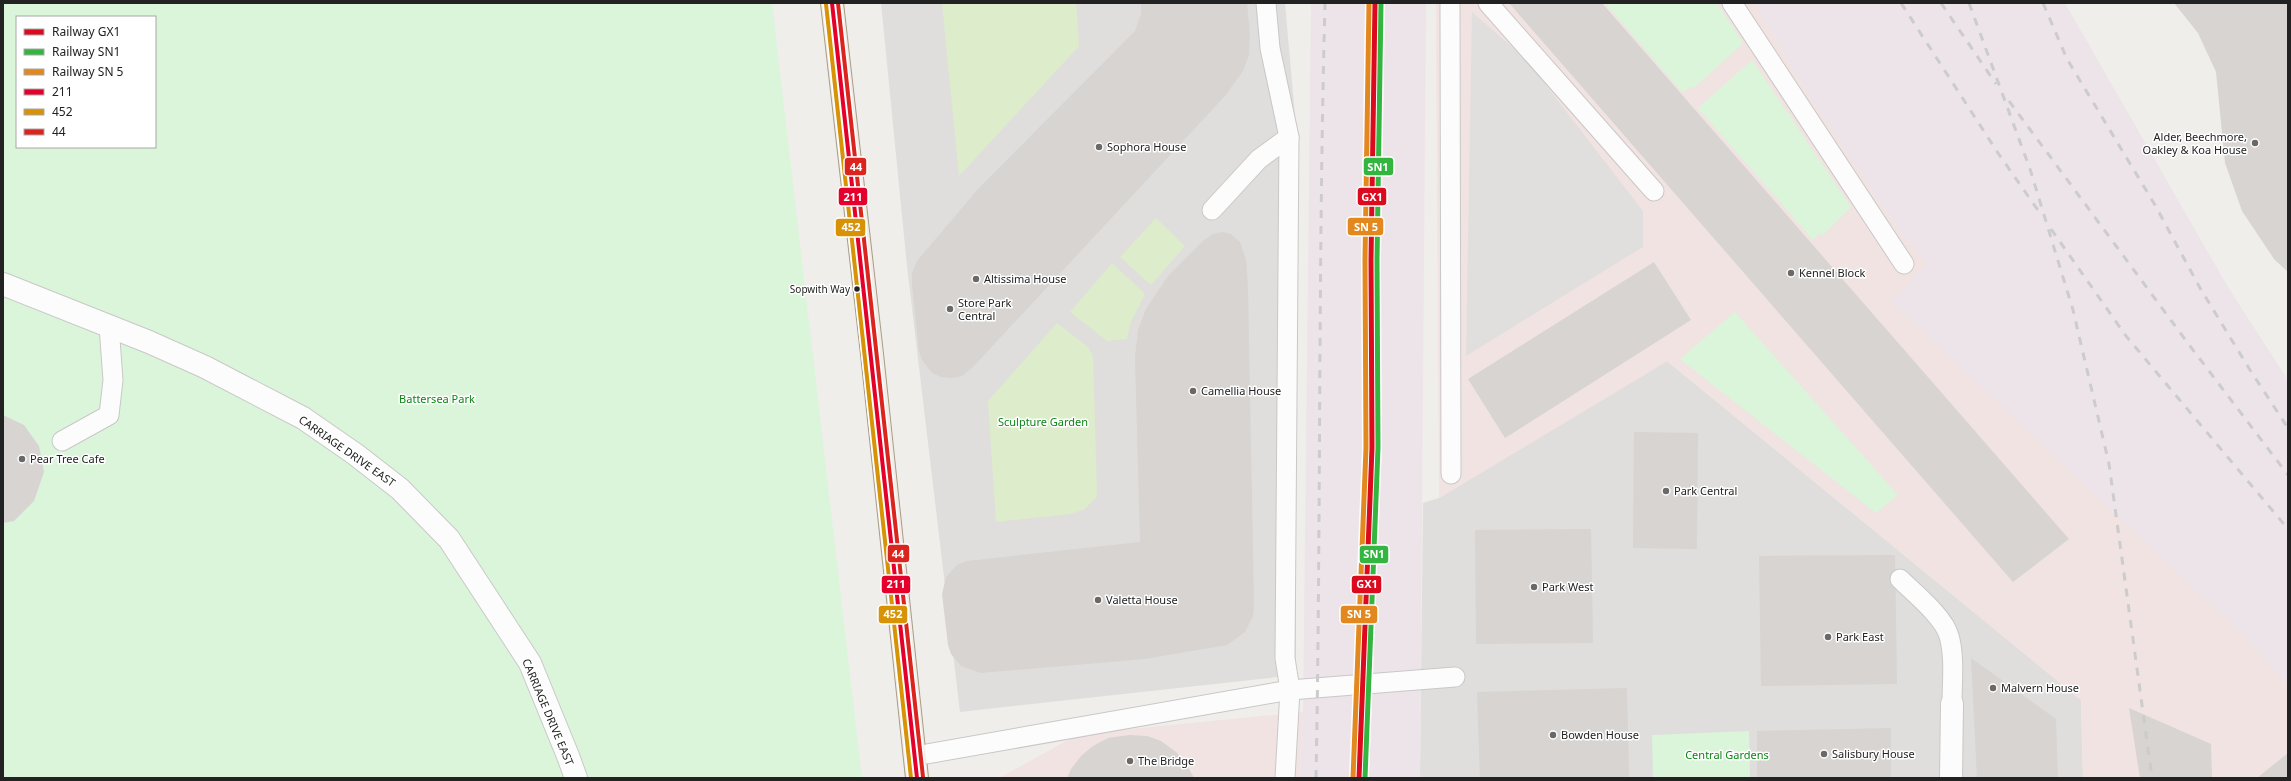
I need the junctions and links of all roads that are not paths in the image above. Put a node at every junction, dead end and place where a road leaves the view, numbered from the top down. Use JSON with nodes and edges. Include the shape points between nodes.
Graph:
{"nodes":[{"id":1,"x":832,"y":3,"type":"edge"},
{"id":2,"x":1266,"y":3,"type":"edge"},
{"id":3,"x":1450,"y":3,"type":"edge"},
{"id":4,"x":1488,"y":3,"type":"edge"},
{"id":5,"x":1732,"y":3,"type":"edge"},
{"id":6,"x":1290,"y":137,"type":"junction"},
{"id":7,"x":1654,"y":191,"type":"dead end"},
{"id":8,"x":1212,"y":210,"type":"dead end"},
{"id":9,"x":1904,"y":264,"type":"dead end"},
{"id":10,"x":3,"y":284,"type":"edge"},
{"id":11,"x":109,"y":326,"type":"junction"},
{"id":12,"x":62,"y":442,"type":"dead end"},
{"id":13,"x":1451,"y":474,"type":"dead end"},
{"id":14,"x":1900,"y":579,"type":"dead end"},
{"id":15,"x":1455,"y":677,"type":"dead end"},
{"id":16,"x":1290,"y":690,"type":"junction"},
{"id":17,"x":1952,"y":704,"type":"joint"},
{"id":18,"x":915,"y":756,"type":"junction"},
{"id":19,"x":576,"y":778,"type":"edge"},
{"id":20,"x":917,"y":778,"type":"edge"},
{"id":21,"x":1285,"y":778,"type":"edge"},
{"id":22,"x":1951,"y":778,"type":"edge"}],
"edges":[{"from":1,"to":18,"type":"main road"},
{"from":2,"to":6,"type":"lane","via":[[1270,48]]},
{"from":3,"to":13,"type":"lane"},
{"from":4,"to":7,"type":"lane"},
{"from":5,"to":9,"type":"lane"},
{"from":6,"to":8,"type":"lane","via":[[1259,159]]},
{"from":6,"to":16,"type":"lane","via":[[1285,658]]},
{"from":10,"to":11,"type":"street","name":"CARRIAGE DRIVE EAST"},
{"from":11,"to":12,"type":"lane","via":[[113,380],[108,416]]},
{"from":11,"to":19,"type":"street","name":"CARRIAGE DRIVE EAST","via":[[205,367],[303,418],[400,489],[449,539],[530,663]]},
{"from":14,"to":17,"type":"lane","via":[[1936,615],[1949,634]]},
{"from":15,"to":16,"type":"lane"},
{"from":16,"to":18,"type":"lane"},
{"from":16,"to":21,"type":"lane"},
{"from":17,"to":22,"type":"street"},
{"from":18,"to":20,"type":"main road"}]}
